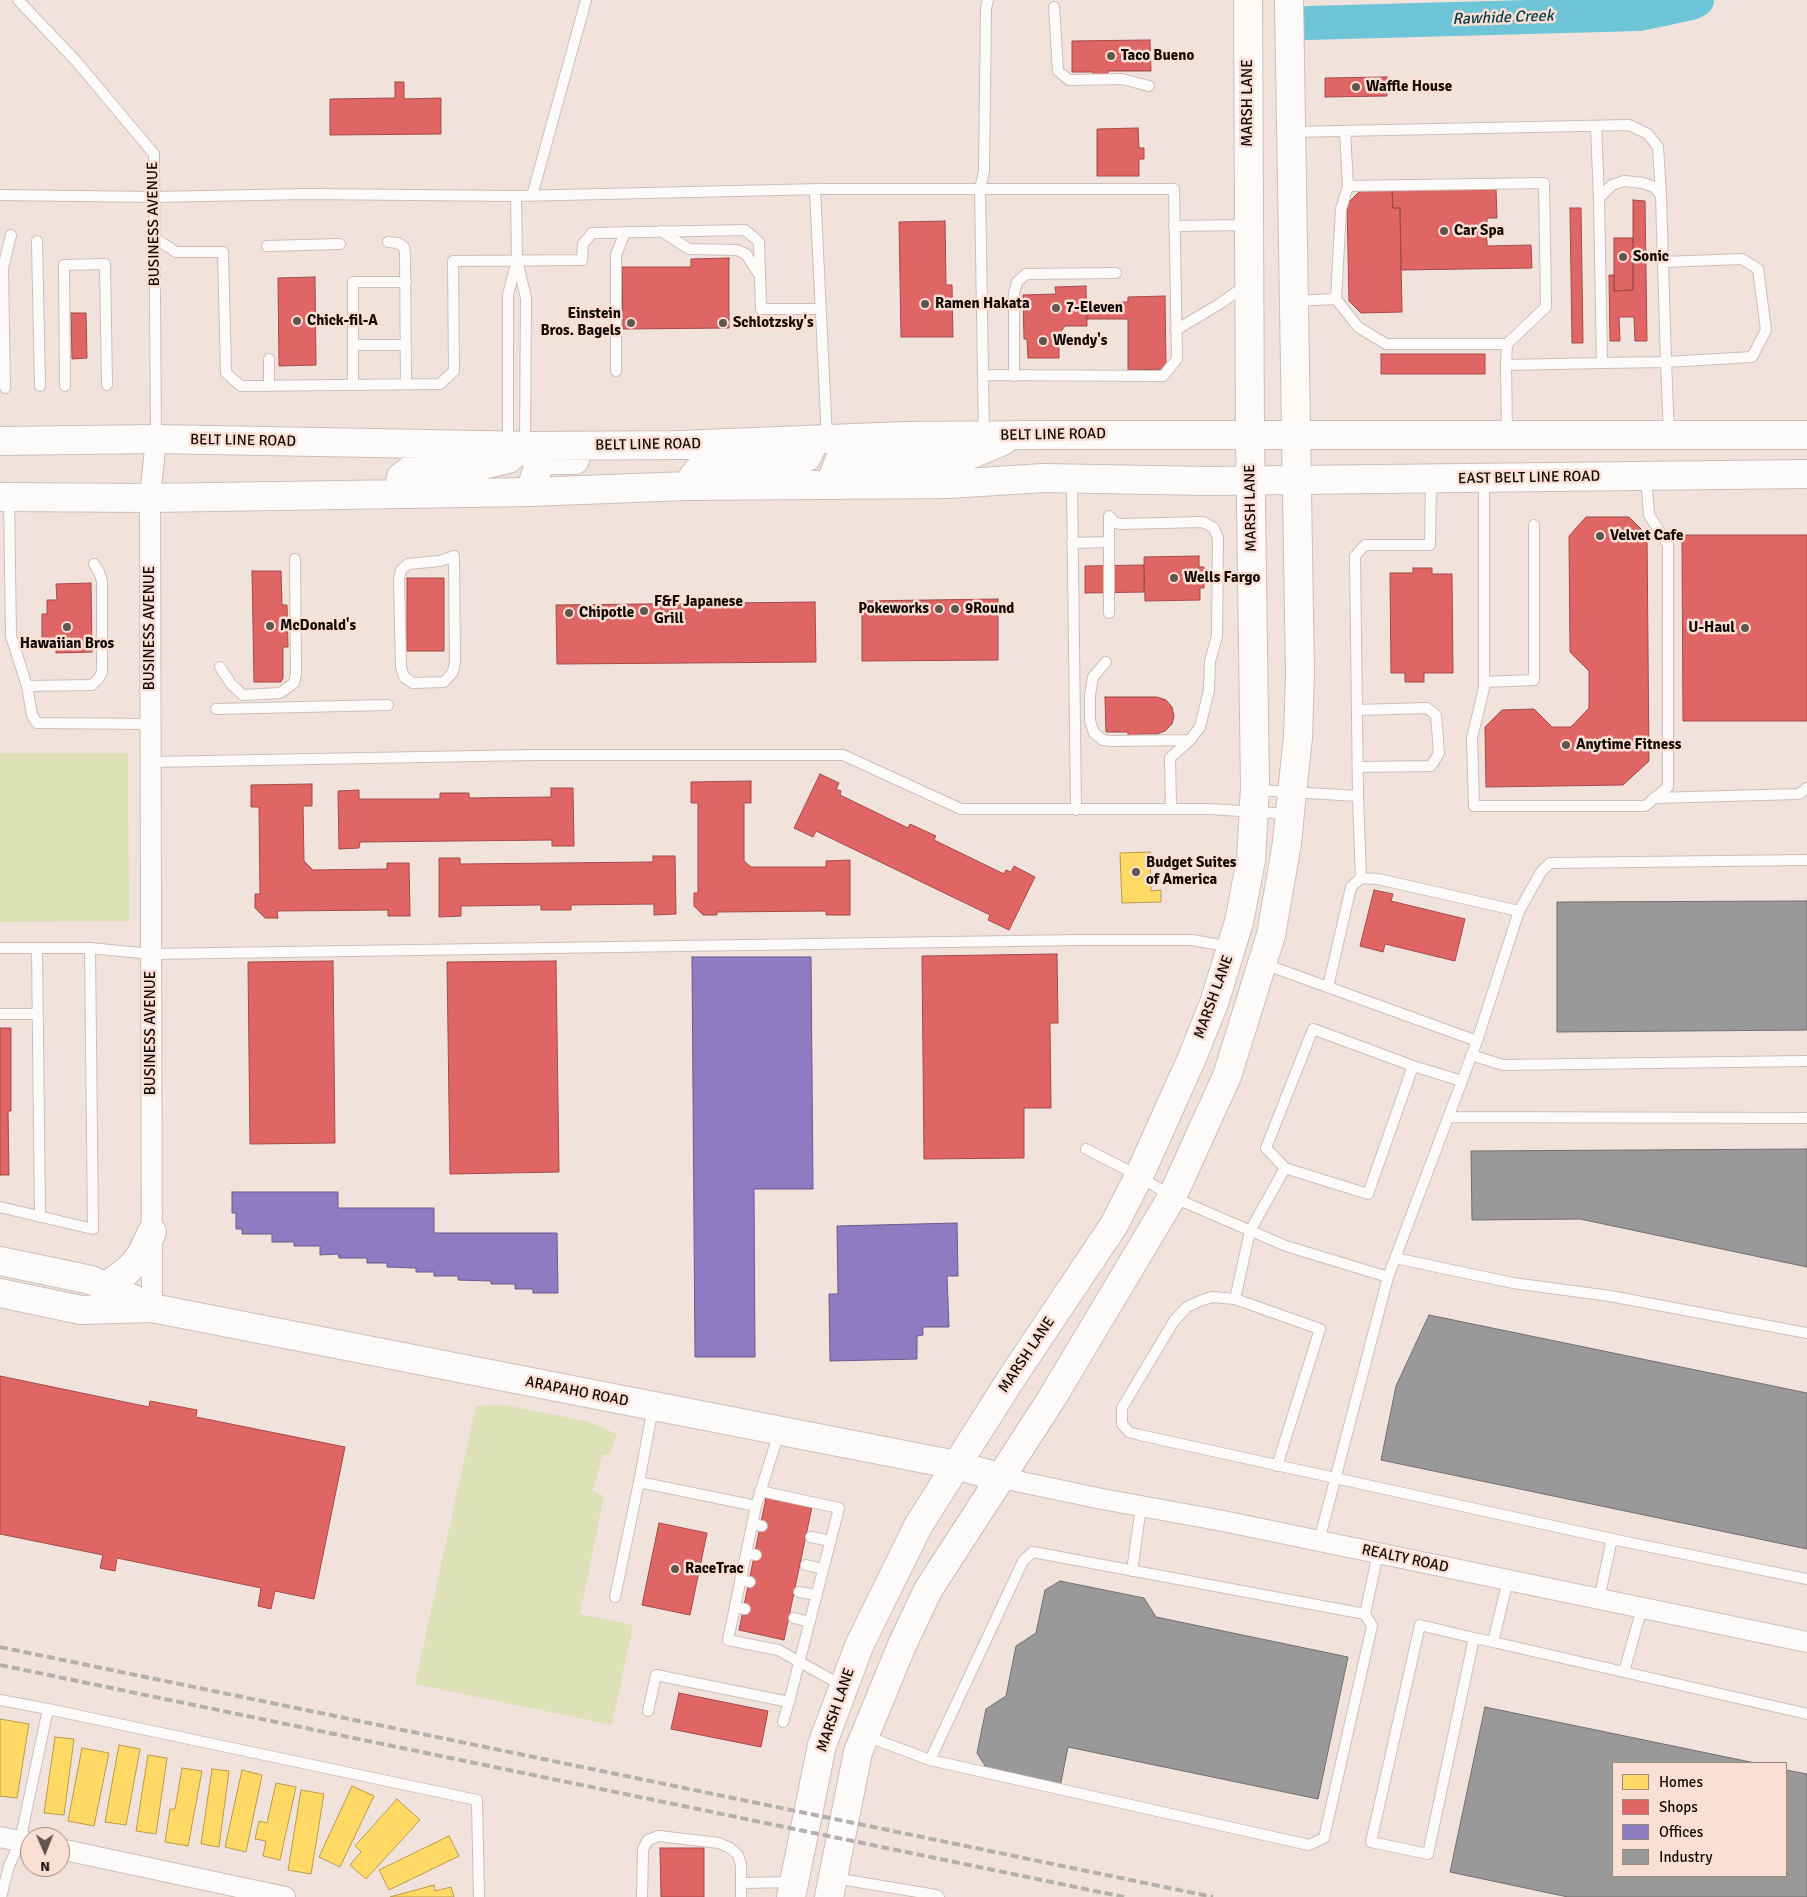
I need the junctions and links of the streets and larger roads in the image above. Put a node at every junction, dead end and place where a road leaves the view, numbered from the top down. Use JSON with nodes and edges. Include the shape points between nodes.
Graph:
{"nodes":[{"id":1,"x":1248,"y":0,"type":"edge"},
{"id":2,"x":1289,"y":0,"type":"edge"},
{"id":3,"x":1250,"y":434,"type":"junction"},
{"id":4,"x":1018,"y":435,"type":"junction"},
{"id":5,"x":1296,"y":435,"type":"junction"},
{"id":6,"x":1807,"y":435,"type":"edge"},
{"id":7,"x":156,"y":439,"type":"junction"},
{"id":8,"x":821,"y":439,"type":"junction"},
{"id":9,"x":0,"y":440,"type":"edge"},
{"id":10,"x":664,"y":445,"type":"junction"},
{"id":11,"x":517,"y":446,"type":"junction"},
{"id":12,"x":1807,"y":474,"type":"edge"},
{"id":13,"x":1295,"y":479,"type":"junction"},
{"id":14,"x":1252,"y":480,"type":"junction"},
{"id":15,"x":830,"y":484,"type":"junction"},
{"id":16,"x":687,"y":486,"type":"junction"},
{"id":17,"x":530,"y":492,"type":"junction"},
{"id":18,"x":398,"y":494,"type":"junction"},
{"id":19,"x":5,"y":497,"type":"edge"},
{"id":20,"x":150,"y":498,"type":"junction"},
{"id":21,"x":152,"y":1232,"type":"junction"},
{"id":22,"x":0,"y":1261,"type":"edge"},
{"id":23,"x":105,"y":1287,"type":"junction"},
{"id":24,"x":0,"y":1293,"type":"edge"},
{"id":25,"x":152,"y":1308,"type":"junction"},
{"id":26,"x":956,"y":1465,"type":"junction"},
{"id":27,"x":1002,"y":1478,"type":"junction"},
{"id":28,"x":1807,"y":1642,"type":"edge"},
{"id":29,"x":0,"y":1837,"type":"edge"},
{"id":30,"x":20,"y":1841,"type":"edge"},
{"id":31,"x":70,"y":1852,"type":"edge"},
{"id":32,"x":831,"y":1887,"type":"edge"},
{"id":33,"x":793,"y":1890,"type":"edge"},
{"id":34,"x":285,"y":1897,"type":"edge"}],
"edges":[{"from":1,"to":3,"type":"main road","name":"MARSH LANE"},
{"from":2,"to":5,"type":"main road"},
{"from":3,"to":4,"type":"main road","name":"BELT LINE ROAD"},
{"from":3,"to":5,"type":"main road","name":"BELT LINE ROAD"},
{"from":3,"to":14,"type":"main road","name":"MARSH LANE"},
{"from":4,"to":8,"type":"main road","name":"BELT LINE ROAD"},
{"from":4,"to":15,"type":"main road","via":[[962,458],[867,457],[839,461]]},
{"from":5,"to":6,"type":"main road"},
{"from":5,"to":13,"type":"main road"},
{"from":7,"to":9,"type":"main road","name":"BELT LINE ROAD"},
{"from":7,"to":11,"type":"main road","name":"BELT LINE ROAD"},
{"from":7,"to":20,"type":"street","name":"BUSINESS AVENUE"},
{"from":8,"to":10,"type":"main road","name":"BELT LINE ROAD"},
{"from":8,"to":16,"type":"main road","via":[[807,458],[799,462],[712,465],[697,470]]},
{"from":10,"to":11,"type":"main road","name":"BELT LINE ROAD"},
{"from":10,"to":17,"type":"main road","via":[[639,455],[545,460],[538,467]]},
{"from":11,"to":18,"type":"main road","via":[[508,459],[493,463],[410,470],[401,477]]},
{"from":12,"to":13,"type":"main road","name":"EAST BELT LINE ROAD"},
{"from":13,"to":14,"type":"main road","name":"EAST BELT LINE ROAD"},
{"from":13,"to":27,"type":"main road","via":[[1300,674],[1298,737],[1272,934],[1227,1076],[1172,1198]]},
{"from":14,"to":15,"type":"main road","via":[[1043,478],[950,484]]},
{"from":14,"to":26,"type":"main road","name":"MARSH LANE","via":[[1254,801],[1251,860],[1232,947],[1192,1058],[1140,1176],[1114,1225]]},
{"from":15,"to":16,"type":"main road"},
{"from":16,"to":17,"type":"main road"},
{"from":17,"to":18,"type":"main road"},
{"from":18,"to":20,"type":"main road"},
{"from":19,"to":20,"type":"main road"},
{"from":20,"to":21,"type":"street","name":"BUSINESS AVENUE"},
{"from":21,"to":23,"type":"main road","via":[[135,1263]]},
{"from":21,"to":25,"type":"street","name":"BUSINESS AVENUE"},
{"from":22,"to":23,"type":"main road","name":"ARAPAHO ROAD","via":[[91,1280]]},
{"from":23,"to":25,"type":"main road","name":"ARAPAHO ROAD"},
{"from":24,"to":25,"type":"main road","name":"ARAPAHO ROAD","via":[[82,1310]]},
{"from":25,"to":26,"type":"main road","name":"ARAPAHO ROAD"},
{"from":26,"to":27,"type":"main road","name":"ARAPAHO ROAD"},
{"from":26,"to":33,"type":"main road","name":"MARSH LANE","via":[[918,1526],[859,1646],[822,1745]]},
{"from":27,"to":28,"type":"street","name":"REALTY ROAD"},
{"from":27,"to":32,"type":"main road","via":[[928,1590],[902,1644],[858,1752]]},
{"from":29,"to":30,"type":"street"},
{"from":31,"to":34,"type":"street"}]}
